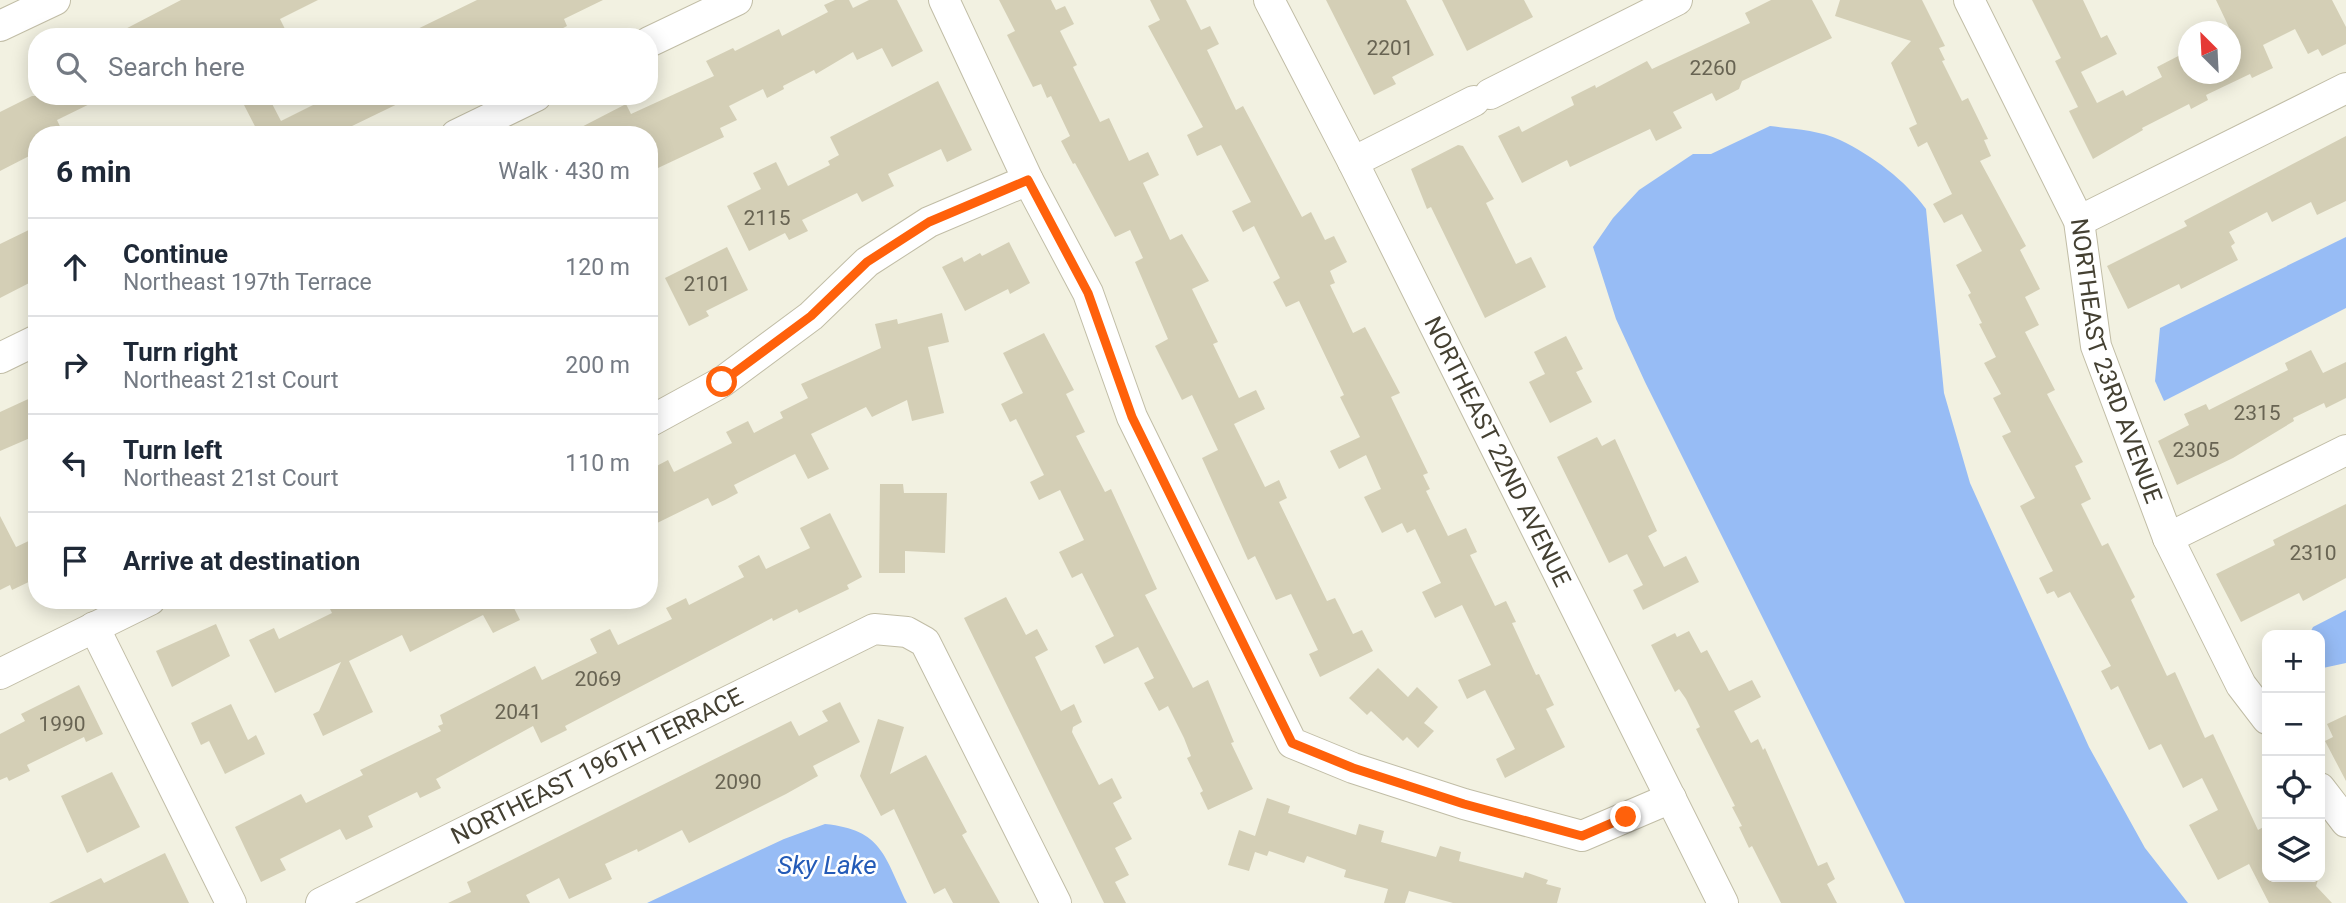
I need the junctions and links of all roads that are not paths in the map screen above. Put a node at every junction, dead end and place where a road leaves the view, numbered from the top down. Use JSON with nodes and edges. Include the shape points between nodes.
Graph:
{"nodes":[{"id":1,"x":55,"y":0,"type":"edge"},
{"id":2,"x":737,"y":0,"type":"edge"},
{"id":3,"x":944,"y":0,"type":"edge"},
{"id":4,"x":1269,"y":0,"type":"edge"},
{"id":5,"x":1677,"y":0,"type":"edge"},
{"id":6,"x":1969,"y":0,"type":"edge"},
{"id":7,"x":0,"y":26,"type":"edge"},
{"id":8,"x":658,"y":38,"type":"edge"},
{"id":9,"x":2346,"y":88,"type":"edge"},
{"id":10,"x":518,"y":105,"type":"edge"},
{"id":11,"x":475,"y":126,"type":"edge"},
{"id":12,"x":1353,"y":162,"type":"junction"},
{"id":13,"x":1028,"y":180,"type":"junction"},
{"id":14,"x":2079,"y":221,"type":"junction"},
{"id":15,"x":28,"y":344,"type":"edge"},
{"id":16,"x":0,"y":358,"type":"edge"},
{"id":17,"x":658,"y":417,"type":"edge"},
{"id":18,"x":2346,"y":450,"type":"edge"},
{"id":19,"x":2168,"y":538,"type":"junction"},
{"id":20,"x":131,"y":609,"type":"edge"},
{"id":21,"x":94,"y":627,"type":"junction"},
{"id":22,"x":0,"y":674,"type":"edge"},
{"id":23,"x":2262,"y":712,"type":"edge"},
{"id":24,"x":2325,"y":795,"type":"edge"},
{"id":25,"x":1671,"y":798,"type":"junction"},
{"id":26,"x":2346,"y":822,"type":"edge"},
{"id":27,"x":231,"y":903,"type":"edge"},
{"id":28,"x":321,"y":903,"type":"edge"},
{"id":29,"x":1056,"y":903,"type":"edge"},
{"id":30,"x":1723,"y":903,"type":"edge"}],
"edges":[{"from":1,"to":7,"type":"street"},
{"from":2,"to":8,"type":"street"},
{"from":3,"to":13,"type":"street"},
{"from":4,"to":12,"type":"street","name":"NORTHEAST 22ND AVENUE"},
{"from":5,"to":12,"type":"street"},
{"from":6,"to":14,"type":"street","name":"NORTHEAST 23RD AVENUE"},
{"from":9,"to":14,"type":"street"},
{"from":10,"to":11,"type":"street"},
{"from":12,"to":25,"type":"street","name":"NORTHEAST 22ND AVENUE"},
{"from":13,"to":17,"type":"street","via":[[929,222],[867,262],[811,316],[722,382]]},
{"from":13,"to":25,"type":"street","via":[[1088,293],[1132,417],[1292,743],[1440,796],[1582,836]]},
{"from":14,"to":19,"type":"street","name":"NORTHEAST 23RD AVENUE","via":[[2096,346]]},
{"from":15,"to":16,"type":"street"},
{"from":18,"to":19,"type":"street"},
{"from":19,"to":23,"type":"street","name":"NORTHEAST 23RD AVENUE","via":[[2241,685]]},
{"from":20,"to":21,"type":"street"},
{"from":21,"to":22,"type":"street"},
{"from":21,"to":27,"type":"street"},
{"from":24,"to":26,"type":"street"},
{"from":25,"to":30,"type":"street","name":"NORTHEAST 22ND AVENUE"},
{"from":28,"to":29,"type":"street","name":"NORTHEAST 196TH TERRACE","via":[[874,629],[908,632],[925,642]]}]}
